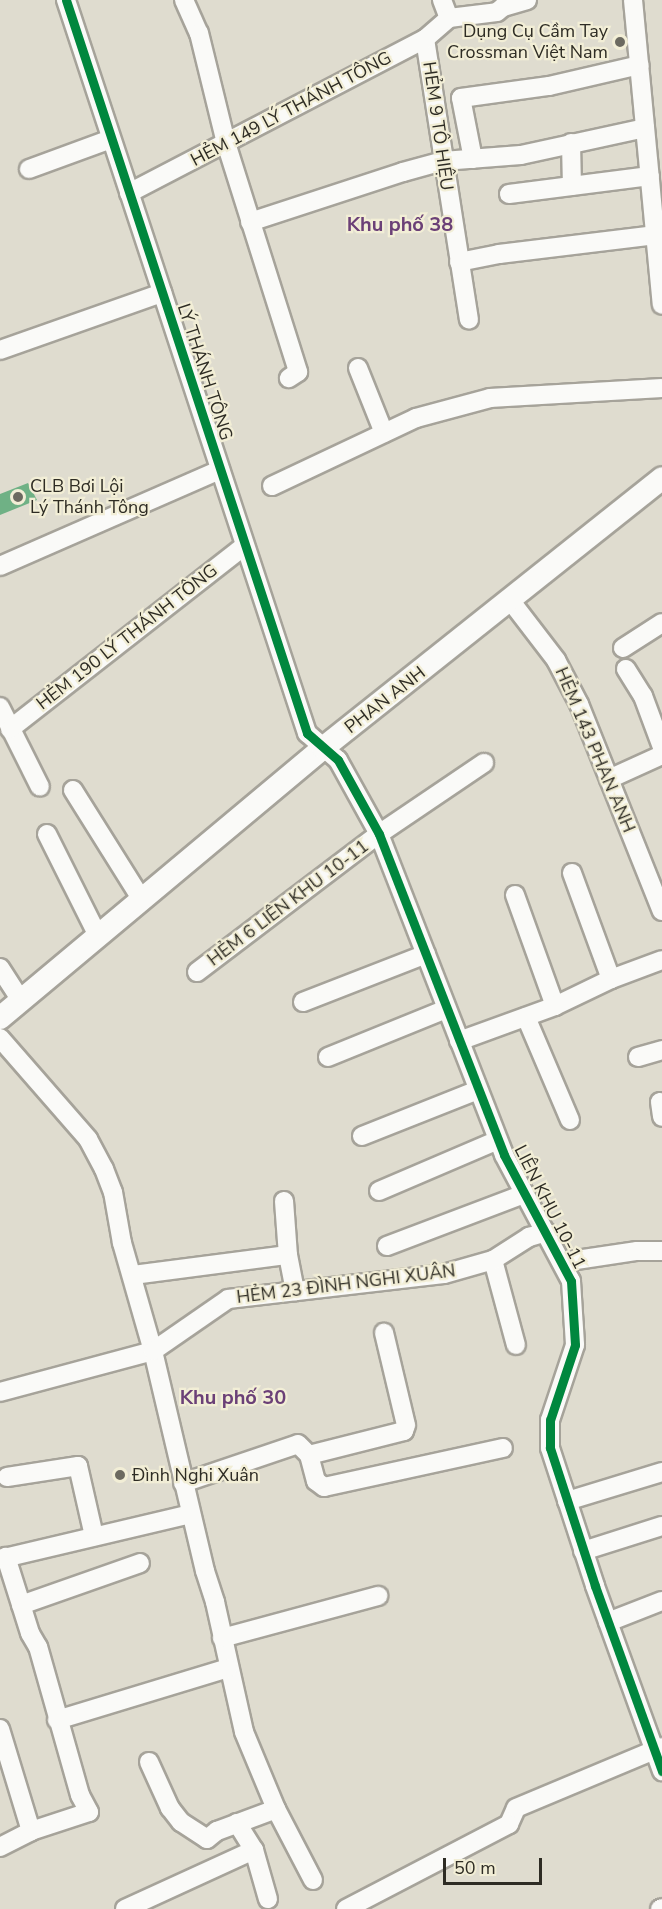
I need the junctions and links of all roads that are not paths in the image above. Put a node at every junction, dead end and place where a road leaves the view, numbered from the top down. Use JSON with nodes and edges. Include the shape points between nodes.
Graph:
{"nodes":[{"id":1,"x":66,"y":0,"type":"edge"},
{"id":2,"x":184,"y":0,"type":"edge"},
{"id":3,"x":442,"y":0,"type":"edge"},
{"id":4,"x":527,"y":0,"type":"edge"},
{"id":5,"x":633,"y":0,"type":"edge"},
{"id":6,"x":497,"y":6,"type":"edge"},
{"id":7,"x":449,"y":18,"type":"junction"},
{"id":8,"x":425,"y":39,"type":"junction"},
{"id":9,"x":640,"y":65,"type":"junction"},
{"id":10,"x":645,"y":128,"type":"junction"},
{"id":11,"x":111,"y":138,"type":"junction"},
{"id":12,"x":226,"y":143,"type":"junction"},
{"id":13,"x":571,"y":143,"type":"junction"},
{"id":14,"x":655,"y":156,"type":"edge"},
{"id":15,"x":473,"y":159,"type":"junction"},
{"id":16,"x":443,"y":161,"type":"junction"},
{"id":17,"x":29,"y":169,"type":"dead end"},
{"id":18,"x":650,"y":176,"type":"junction"},
{"id":19,"x":572,"y":186,"type":"junction"},
{"id":20,"x":129,"y":193,"type":"junction"},
{"id":21,"x":509,"y":194,"type":"dead end"},
{"id":22,"x":250,"y":222,"type":"junction"},
{"id":23,"x":656,"y":235,"type":"junction"},
{"id":24,"x":459,"y":262,"type":"junction"},
{"id":25,"x":162,"y":293,"type":"junction"},
{"id":26,"x":662,"y":305,"type":"edge"},
{"id":27,"x":469,"y":320,"type":"dead end"},
{"id":28,"x":0,"y":350,"type":"edge"},
{"id":29,"x":358,"y":368,"type":"dead end"},
{"id":30,"x":288,"y":378,"type":"dead end"},
{"id":31,"x":662,"y":388,"type":"edge"},
{"id":32,"x":384,"y":433,"type":"junction"},
{"id":33,"x":220,"y":470,"type":"junction"},
{"id":34,"x":662,"y":478,"type":"edge"},
{"id":35,"x":272,"y":486,"type":"dead end"},
{"id":36,"x":244,"y":546,"type":"junction"},
{"id":37,"x":0,"y":566,"type":"edge"},
{"id":38,"x":510,"y":600,"type":"junction"},
{"id":39,"x":662,"y":623,"type":"edge"},
{"id":40,"x":623,"y":648,"type":"dead end"},
{"id":41,"x":626,"y":669,"type":"dead end"},
{"id":42,"x":0,"y":707,"type":"edge"},
{"id":43,"x":10,"y":729,"type":"junction"},
{"id":44,"x":662,"y":747,"type":"edge"},
{"id":45,"x":323,"y":748,"type":"junction"},
{"id":46,"x":662,"y":755,"type":"edge"},
{"id":47,"x":484,"y":764,"type":"dead end"},
{"id":48,"x":609,"y":778,"type":"junction"},
{"id":49,"x":40,"y":787,"type":"dead end"},
{"id":50,"x":73,"y":790,"type":"dead end"},
{"id":51,"x":47,"y":834,"type":"dead end"},
{"id":52,"x":379,"y":834,"type":"junction"},
{"id":53,"x":572,"y":873,"type":"dead end"},
{"id":54,"x":655,"y":874,"type":"edge"},
{"id":55,"x":514,"y":895,"type":"dead end"},
{"id":56,"x":142,"y":900,"type":"junction"},
{"id":57,"x":662,"y":911,"type":"edge"},
{"id":58,"x":98,"y":936,"type":"junction"},
{"id":59,"x":426,"y":954,"type":"junction"},
{"id":60,"x":662,"y":960,"type":"edge"},
{"id":61,"x":0,"y":968,"type":"edge"},
{"id":62,"x":197,"y":972,"type":"dead end"},
{"id":63,"x":611,"y":979,"type":"junction"},
{"id":64,"x":22,"y":1002,"type":"junction"},
{"id":65,"x":303,"y":1002,"type":"dead end"},
{"id":66,"x":555,"y":1006,"type":"junction"},
{"id":67,"x":446,"y":1009,"type":"junction"},
{"id":68,"x":526,"y":1017,"type":"junction"},
{"id":69,"x":0,"y":1018,"type":"edge"},
{"id":70,"x":0,"y":1038,"type":"edge"},
{"id":71,"x":459,"y":1041,"type":"junction"},
{"id":72,"x":662,"y":1050,"type":"edge"},
{"id":73,"x":328,"y":1057,"type":"dead end"},
{"id":74,"x":638,"y":1057,"type":"dead end"},
{"id":75,"x":478,"y":1090,"type":"junction"},
{"id":76,"x":570,"y":1120,"type":"dead end"},
{"id":77,"x":362,"y":1136,"type":"dead end"},
{"id":78,"x":498,"y":1140,"type":"junction"},
{"id":79,"x":379,"y":1191,"type":"dead end"},
{"id":80,"x":525,"y":1194,"type":"junction"},
{"id":81,"x":284,"y":1201,"type":"dead end"},
{"id":82,"x":546,"y":1232,"type":"junction"},
{"id":83,"x":387,"y":1246,"type":"dead end"},
{"id":84,"x":662,"y":1251,"type":"edge"},
{"id":85,"x":288,"y":1255,"type":"junction"},
{"id":86,"x":492,"y":1260,"type":"junction"},
{"id":87,"x":563,"y":1262,"type":"junction"},
{"id":88,"x":133,"y":1275,"type":"junction"},
{"id":89,"x":295,"y":1291,"type":"junction"},
{"id":90,"x":384,"y":1333,"type":"dead end"},
{"id":91,"x":516,"y":1345,"type":"dead end"},
{"id":92,"x":153,"y":1351,"type":"junction"},
{"id":93,"x":0,"y":1392,"type":"edge"},
{"id":94,"x":503,"y":1448,"type":"dead end"},
{"id":95,"x":309,"y":1455,"type":"junction"},
{"id":96,"x":662,"y":1472,"type":"edge"},
{"id":97,"x":7,"y":1477,"type":"dead end"},
{"id":98,"x":183,"y":1483,"type":"junction"},
{"id":99,"x":567,"y":1501,"type":"junction"},
{"id":100,"x":190,"y":1514,"type":"junction"},
{"id":101,"x":662,"y":1526,"type":"edge"},
{"id":102,"x":94,"y":1536,"type":"junction"},
{"id":103,"x":583,"y":1551,"type":"junction"},
{"id":104,"x":3,"y":1558,"type":"edge"},
{"id":105,"x":140,"y":1563,"type":"dead end"},
{"id":106,"x":378,"y":1596,"type":"dead end"},
{"id":107,"x":662,"y":1601,"type":"edge"},
{"id":108,"x":21,"y":1605,"type":"junction"},
{"id":109,"x":608,"y":1622,"type":"junction"},
{"id":110,"x":222,"y":1638,"type":"junction"},
{"id":111,"x":228,"y":1668,"type":"junction"},
{"id":112,"x":57,"y":1720,"type":"junction"},
{"id":113,"x":0,"y":1729,"type":"edge"},
{"id":114,"x":658,"y":1749,"type":"edge"},
{"id":115,"x":149,"y":1762,"type":"dead end"},
{"id":116,"x":662,"y":1771,"type":"edge"},
{"id":117,"x":276,"y":1809,"type":"junction"},
{"id":118,"x":237,"y":1822,"type":"junction"},
{"id":119,"x":31,"y":1831,"type":"junction"},
{"id":120,"x":0,"y":1846,"type":"edge"},
{"id":121,"x":254,"y":1850,"type":"junction"},
{"id":122,"x":313,"y":1880,"type":"dead end"},
{"id":123,"x":268,"y":1899,"type":"dead end"},
{"id":124,"x":125,"y":1909,"type":"edge"},
{"id":125,"x":346,"y":1909,"type":"edge"}],
"edges":[{"from":1,"to":11,"type":"street","name":"LÝ THÁNH TÔNG"},
{"from":2,"to":12,"type":"street","via":[[199,33]]},
{"from":3,"to":7,"type":"street"},
{"from":4,"to":6,"type":"street","via":[[503,8]]},
{"from":5,"to":9,"type":"street"},
{"from":6,"to":7,"type":"street"},
{"from":7,"to":8,"type":"street","name":"HẺM 149 LÝ THÁNH TÔNG"},
{"from":8,"to":12,"type":"street","name":"HẺM 149 LÝ THÁNH TÔNG"},
{"from":8,"to":16,"type":"street","name":"HẺM 9 TÔ HIỆU"},
{"from":9,"to":10,"type":"street"},
{"from":9,"to":15,"type":"street","via":[[549,86],[461,98]]},
{"from":10,"to":13,"type":"street"},
{"from":10,"to":14,"type":"street"},
{"from":11,"to":17,"type":"street"},
{"from":11,"to":20,"type":"street","name":"LÝ THÁNH TÔNG"},
{"from":12,"to":20,"type":"street","name":"HẺM 149 LÝ THÁNH TÔNG"},
{"from":12,"to":22,"type":"street"},
{"from":13,"to":15,"type":"street","via":[[521,155]]},
{"from":13,"to":19,"type":"street"},
{"from":14,"to":18,"type":"street"},
{"from":15,"to":16,"type":"street"},
{"from":16,"to":22,"type":"street"},
{"from":16,"to":24,"type":"street","name":"HẺM 9 TÔ HIỆU"},
{"from":18,"to":19,"type":"street"},
{"from":18,"to":23,"type":"street"},
{"from":19,"to":21,"type":"street"},
{"from":20,"to":25,"type":"street","name":"LÝ THÁNH TÔNG"},
{"from":22,"to":30,"type":"street","via":[[298,372]]},
{"from":23,"to":24,"type":"street"},
{"from":23,"to":26,"type":"street"},
{"from":24,"to":27,"type":"street","name":"HẺM 9 TÔ HIỆU"},
{"from":25,"to":28,"type":"street"},
{"from":25,"to":33,"type":"street","name":"LÝ THÁNH TÔNG"},
{"from":29,"to":32,"type":"street"},
{"from":31,"to":32,"type":"street","via":[[490,398],[416,418]]},
{"from":32,"to":35,"type":"street"},
{"from":33,"to":36,"type":"street","name":"LÝ THÁNH TÔNG"},
{"from":33,"to":37,"type":"street"},
{"from":34,"to":38,"type":"main road","name":"PHAN ANH"},
{"from":36,"to":43,"type":"street","name":"HẺM 190 LÝ THÁNH TÔNG"},
{"from":36,"to":45,"type":"street","name":"LÝ THÁNH TÔNG","via":[[307,733]]},
{"from":38,"to":45,"type":"main road","name":"PHAN ANH"},
{"from":38,"to":48,"type":"street","name":"HẺM 143 PHAN ANH","via":[[556,660]]},
{"from":39,"to":40,"type":"street"},
{"from":41,"to":44,"type":"street","via":[[643,696]]},
{"from":42,"to":43,"type":"street"},
{"from":43,"to":49,"type":"street"},
{"from":45,"to":52,"type":"street","name":"LIÊN KHU 10-11","via":[[338,760]]},
{"from":45,"to":56,"type":"main road","name":"PHAN ANH"},
{"from":46,"to":48,"type":"street"},
{"from":47,"to":52,"type":"street","name":"HẺM 6 LIÊN KHU 10-11"},
{"from":48,"to":54,"type":"street","name":"HẺM 143 PHAN ANH"},
{"from":50,"to":56,"type":"street"},
{"from":51,"to":58,"type":"street"},
{"from":52,"to":59,"type":"street","name":"LIÊN KHU 10-11"},
{"from":52,"to":62,"type":"street","name":"HẺM 6 LIÊN KHU 10-11"},
{"from":53,"to":63,"type":"street"},
{"from":54,"to":57,"type":"street","name":"HẺM 143 PHAN ANH"},
{"from":55,"to":66,"type":"street"},
{"from":56,"to":58,"type":"main road","name":"PHAN ANH"},
{"from":58,"to":64,"type":"main road","name":"PHAN ANH"},
{"from":59,"to":65,"type":"street"},
{"from":59,"to":67,"type":"street","name":"LIÊN KHU 10-11"},
{"from":60,"to":63,"type":"street"},
{"from":61,"to":64,"type":"street"},
{"from":63,"to":66,"type":"street"},
{"from":64,"to":69,"type":"main road","name":"PHAN ANH"},
{"from":66,"to":68,"type":"street"},
{"from":67,"to":71,"type":"street","name":"LIÊN KHU 10-11"},
{"from":67,"to":73,"type":"street"},
{"from":68,"to":71,"type":"street"},
{"from":68,"to":76,"type":"street"},
{"from":70,"to":88,"type":"street","via":[[97,1153],[113,1192],[122,1243]]},
{"from":71,"to":75,"type":"street","name":"LIÊN KHU 10-11"},
{"from":72,"to":74,"type":"street"},
{"from":75,"to":77,"type":"street"},
{"from":75,"to":78,"type":"street","name":"LIÊN KHU 10-11"},
{"from":78,"to":79,"type":"street"},
{"from":78,"to":80,"type":"street","name":"LIÊN KHU 10-11"},
{"from":80,"to":82,"type":"street","name":"LIÊN KHU 10-11"},
{"from":80,"to":83,"type":"street"},
{"from":81,"to":85,"type":"street"},
{"from":82,"to":86,"type":"street","name":"HẺM 23 ĐÌNH NGHI XUÂN","via":[[529,1237]]},
{"from":82,"to":87,"type":"street","name":"LIÊN KHU 10-11"},
{"from":84,"to":87,"type":"street"},
{"from":85,"to":88,"type":"street"},
{"from":85,"to":89,"type":"street"},
{"from":86,"to":89,"type":"street","name":"HẺM 23 ĐÌNH NGHI XUÂN","via":[[444,1274]]},
{"from":86,"to":91,"type":"street"},
{"from":87,"to":99,"type":"street","name":"LIÊN KHU 10-11","via":[[571,1281],[575,1345],[550,1420],[550,1448]]},
{"from":88,"to":92,"type":"street"},
{"from":89,"to":92,"type":"street","name":"HẺM 23 ĐÌNH NGHI XUÂN","via":[[228,1299]]},
{"from":90,"to":95,"type":"street","via":[[406,1425],[404,1431]]},
{"from":92,"to":93,"type":"street","name":"HẺM 23 ĐÌNH NGHI XUÂN"},
{"from":92,"to":98,"type":"street"},
{"from":94,"to":95,"type":"street","via":[[324,1487],[316,1481]]},
{"from":95,"to":98,"type":"street","via":[[298,1444]]},
{"from":96,"to":99,"type":"street"},
{"from":97,"to":102,"type":"street","via":[[78,1466]]},
{"from":98,"to":100,"type":"street"},
{"from":99,"to":103,"type":"street","name":"LIÊN KHU 10-11"},
{"from":100,"to":102,"type":"street"},
{"from":100,"to":110,"type":"street"},
{"from":101,"to":103,"type":"street"},
{"from":102,"to":104,"type":"street"},
{"from":103,"to":109,"type":"street","name":"LIÊN KHU 10-11"},
{"from":104,"to":108,"type":"street"},
{"from":105,"to":108,"type":"street"},
{"from":106,"to":110,"type":"street"},
{"from":107,"to":109,"type":"street"},
{"from":108,"to":112,"type":"street","via":[[38,1647]]},
{"from":109,"to":114,"type":"street","name":"LIÊN KHU 10-11"},
{"from":110,"to":111,"type":"street"},
{"from":111,"to":112,"type":"street"},
{"from":111,"to":117,"type":"street","via":[[244,1732]]},
{"from":112,"to":119,"type":"street","via":[[89,1812]]},
{"from":113,"to":119,"type":"street"},
{"from":114,"to":116,"type":"street","name":"LIÊN KHU 10-11"},
{"from":114,"to":125,"type":"street","via":[[516,1808],[510,1824]]},
{"from":115,"to":118,"type":"street","via":[[175,1815],[194,1833],[207,1839]]},
{"from":117,"to":118,"type":"street"},
{"from":117,"to":122,"type":"street"},
{"from":118,"to":121,"type":"street"},
{"from":119,"to":120,"type":"street"},
{"from":121,"to":123,"type":"street"},
{"from":121,"to":124,"type":"street"}]}
